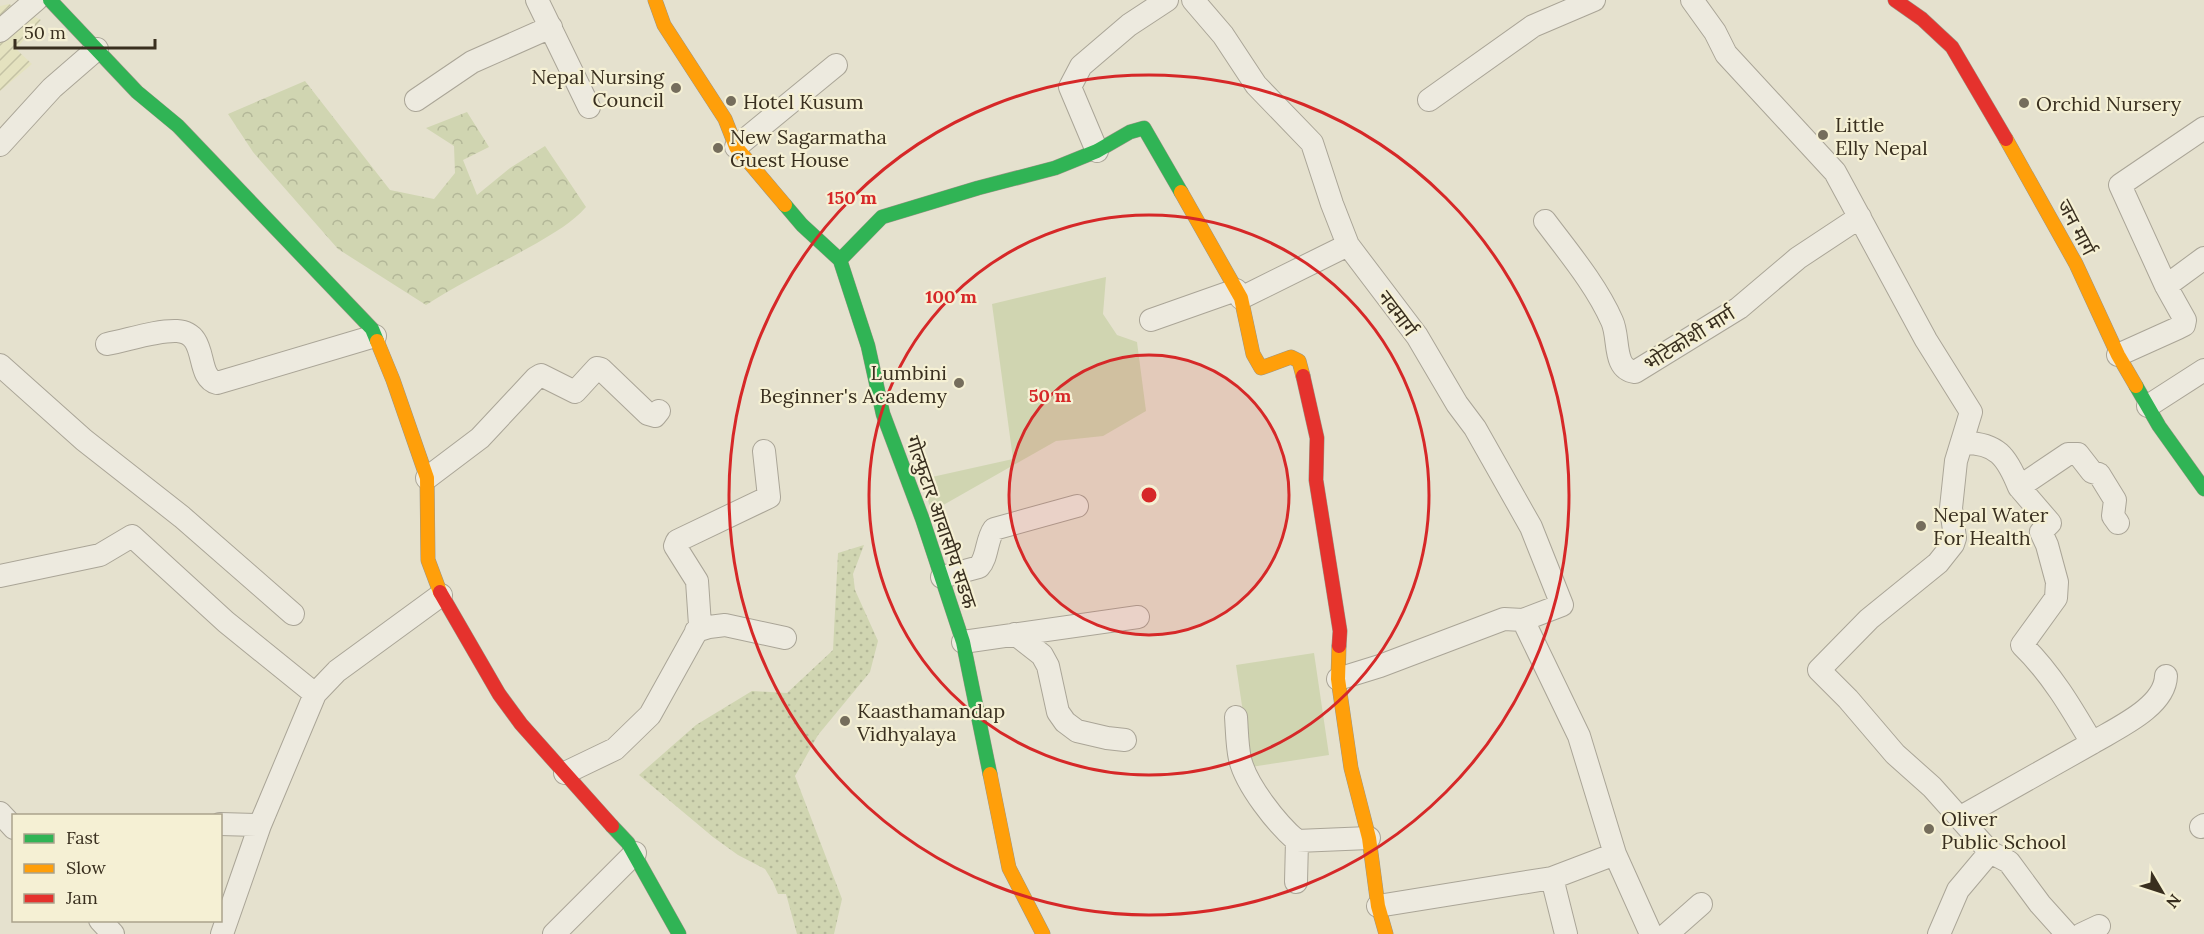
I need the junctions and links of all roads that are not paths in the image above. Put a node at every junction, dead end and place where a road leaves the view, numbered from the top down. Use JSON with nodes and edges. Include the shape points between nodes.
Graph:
{"nodes":[{"id":1,"x":36,"y":0,"type":"edge"},
{"id":2,"x":50,"y":0,"type":"edge"},
{"id":3,"x":537,"y":0,"type":"edge"},
{"id":4,"x":655,"y":0,"type":"edge"},
{"id":5,"x":1167,"y":0,"type":"edge"},
{"id":6,"x":1193,"y":0,"type":"edge"},
{"id":7,"x":1594,"y":0,"type":"edge"},
{"id":8,"x":1692,"y":0,"type":"edge"},
{"id":9,"x":1895,"y":0,"type":"edge"},
{"id":10,"x":551,"y":27,"type":"junction"},
{"id":11,"x":0,"y":31,"type":"edge"},
{"id":12,"x":97,"y":49,"type":"junction"},
{"id":13,"x":836,"y":65,"type":"dead end"},
{"id":14,"x":416,"y":100,"type":"dead end"},
{"id":15,"x":1429,"y":100,"type":"dead end"},
{"id":16,"x":589,"y":107,"type":"dead end"},
{"id":17,"x":2204,"y":128,"type":"edge"},
{"id":18,"x":0,"y":145,"type":"edge"},
{"id":19,"x":736,"y":147,"type":"junction"},
{"id":20,"x":1098,"y":152,"type":"junction"},
{"id":21,"x":1860,"y":217,"type":"junction"},
{"id":22,"x":1545,"y":221,"type":"dead end"},
{"id":23,"x":1348,"y":245,"type":"junction"},
{"id":24,"x":2204,"y":258,"type":"edge"},
{"id":25,"x":840,"y":260,"type":"junction"},
{"id":26,"x":2166,"y":286,"type":"junction"},
{"id":27,"x":1238,"y":294,"type":"junction"},
{"id":28,"x":1151,"y":320,"type":"dead end"},
{"id":29,"x":375,"y":336,"type":"junction"},
{"id":30,"x":107,"y":344,"type":"dead end"},
{"id":31,"x":2118,"y":355,"type":"junction"},
{"id":32,"x":0,"y":365,"type":"edge"},
{"id":33,"x":2204,"y":370,"type":"edge"},
{"id":34,"x":2148,"y":406,"type":"junction"},
{"id":35,"x":659,"y":411,"type":"dead end"},
{"id":36,"x":1962,"y":443,"type":"junction"},
{"id":37,"x":764,"y":451,"type":"dead end"},
{"id":38,"x":427,"y":478,"type":"junction"},
{"id":39,"x":2019,"y":487,"type":"junction"},
{"id":40,"x":2204,"y":489,"type":"edge"},
{"id":41,"x":1077,"y":506,"type":"dead end"},
{"id":42,"x":2118,"y":523,"type":"dead end"},
{"id":43,"x":0,"y":576,"type":"edge"},
{"id":44,"x":942,"y":577,"type":"junction"},
{"id":45,"x":441,"y":595,"type":"junction"},
{"id":46,"x":293,"y":614,"type":"dead end"},
{"id":47,"x":1138,"y":617,"type":"dead end"},
{"id":48,"x":1523,"y":620,"type":"junction"},
{"id":49,"x":696,"y":631,"type":"junction"},
{"id":50,"x":1015,"y":634,"type":"junction"},
{"id":51,"x":785,"y":638,"type":"dead end"},
{"id":52,"x":963,"y":642,"type":"junction"},
{"id":53,"x":2166,"y":676,"type":"dead end"},
{"id":54,"x":1338,"y":679,"type":"junction"},
{"id":55,"x":315,"y":693,"type":"junction"},
{"id":56,"x":1236,"y":717,"type":"dead end"},
{"id":57,"x":1125,"y":740,"type":"dead end"},
{"id":58,"x":2092,"y":743,"type":"junction"},
{"id":59,"x":565,"y":773,"type":"junction"},
{"id":60,"x":0,"y":813,"type":"edge"},
{"id":61,"x":1959,"y":818,"type":"junction"},
{"id":62,"x":222,"y":824,"type":"edge"},
{"id":63,"x":261,"y":825,"type":"junction"},
{"id":64,"x":12,"y":826,"type":"edge"},
{"id":65,"x":1369,"y":838,"type":"junction"},
{"id":66,"x":1297,"y":841,"type":"junction"},
{"id":67,"x":1990,"y":852,"type":"junction"},
{"id":68,"x":635,"y":853,"type":"junction"},
{"id":69,"x":1615,"y":854,"type":"junction"},
{"id":70,"x":1552,"y":878,"type":"junction"},
{"id":71,"x":1296,"y":882,"type":"dead end"},
{"id":72,"x":1701,"y":904,"type":"dead end"},
{"id":73,"x":1378,"y":906,"type":"junction"},
{"id":74,"x":101,"y":922,"type":"edge"},
{"id":75,"x":113,"y":934,"type":"edge"},
{"id":76,"x":222,"y":934,"type":"edge"},
{"id":77,"x":554,"y":934,"type":"edge"},
{"id":78,"x":679,"y":934,"type":"edge"},
{"id":79,"x":1043,"y":934,"type":"edge"},
{"id":80,"x":1386,"y":934,"type":"edge"},
{"id":81,"x":1566,"y":934,"type":"edge"},
{"id":82,"x":1651,"y":934,"type":"edge"},
{"id":83,"x":1666,"y":934,"type":"edge"},
{"id":84,"x":1939,"y":934,"type":"edge"},
{"id":85,"x":2067,"y":934,"type":"edge"}],
"edges":[{"from":1,"to":11,"type":"street"},
{"from":2,"to":12,"type":"street"},
{"from":3,"to":10,"type":"street"},
{"from":4,"to":19,"type":"street","name":"गोल्फुटार आवासीय सडक","via":[[664,25],[725,119]]},
{"from":5,"to":20,"type":"street","via":[[1129,25],[1081,66],[1070,87]]},
{"from":6,"to":23,"type":"street","name":"नवमार्ग","via":[[1223,34],[1256,85],[1312,143]]},
{"from":7,"to":15,"type":"street","via":[[1533,26]]},
{"from":8,"to":21,"type":"street","via":[[1726,54],[1835,172]]},
{"from":9,"to":31,"type":"street","name":"जन मार्ग","via":[[1952,47],[2076,264]]},
{"from":10,"to":14,"type":"street","via":[[472,62]]},
{"from":10,"to":16,"type":"street"},
{"from":12,"to":18,"type":"street","via":[[52,88]]},
{"from":12,"to":29,"type":"street","via":[[137,93],[178,126],[219,168],[367,321]]},
{"from":13,"to":19,"type":"street"},
{"from":17,"to":26,"type":"street","via":[[2120,185]]},
{"from":19,"to":25,"type":"street","name":"गोल्फुटार आवासीय सडक","via":[[802,225]]},
{"from":20,"to":25,"type":"street","via":[[882,217]]},
{"from":20,"to":27,"type":"street","via":[[1144,128]]},
{"from":21,"to":22,"type":"street","name":"भोटेकोशी मार्ग","via":[[1798,258],[1739,308],[1635,372],[1621,365],[1614,324],[1590,281]]},
{"from":21,"to":36,"type":"street","via":[[1926,340],[1971,412]]},
{"from":23,"to":27,"type":"street"},
{"from":23,"to":48,"type":"street","name":"नवमार्ग","via":[[1417,336],[1457,404],[1476,428],[1531,527],[1562,605]]},
{"from":24,"to":26,"type":"street"},
{"from":25,"to":44,"type":"street","name":"गोल्फुटार आवासीय सडक","via":[[868,346],[883,414]]},
{"from":26,"to":31,"type":"street","via":[[2185,320],[2184,325]]},
{"from":27,"to":28,"type":"street"},
{"from":27,"to":54,"type":"street","via":[[1253,354],[1261,368],[1291,357],[1299,361],[1304,379],[1317,438],[1316,480],[1340,631]]},
{"from":29,"to":30,"type":"street","via":[[217,383],[208,377],[198,346],[189,334],[168,332]]},
{"from":29,"to":38,"type":"street"},
{"from":31,"to":34,"type":"street","name":"जन मार्ग"},
{"from":32,"to":46,"type":"street"},
{"from":33,"to":34,"type":"street"},
{"from":34,"to":40,"type":"street","name":"जन मार्ग"},
{"from":35,"to":38,"type":"street","via":[[655,416],[648,414],[601,369],[597,368],[575,392],[541,375],[480,438]]},
{"from":36,"to":39,"type":"street","via":[[1986,445],[2003,455]]},
{"from":36,"to":61,"type":"street","via":[[1956,460],[1951,508],[1953,544],[1938,563],[1869,619],[1819,670]]},
{"from":37,"to":49,"type":"street","via":[[769,496],[677,541],[675,546],[697,581],[700,625]]},
{"from":38,"to":45,"type":"street","via":[[428,560]]},
{"from":39,"to":42,"type":"street","via":[[2068,454],[2078,454],[2092,472],[2099,474],[2115,500],[2113,516]]},
{"from":39,"to":58,"type":"street","via":[[2050,523],[2041,532],[2057,582],[2056,598],[2022,645],[2067,700]]},
{"from":41,"to":44,"type":"street","via":[[994,529],[979,567]]},
{"from":43,"to":55,"type":"street","via":[[100,555],[132,536],[226,622]]},
{"from":44,"to":52,"type":"street","name":"गोल्फुटार आवासीय सडक"},
{"from":45,"to":55,"type":"street","via":[[337,671]]},
{"from":45,"to":59,"type":"street","via":[[499,694]]},
{"from":47,"to":50,"type":"street"},
{"from":48,"to":54,"type":"street","via":[[1504,619]]},
{"from":48,"to":69,"type":"street","via":[[1579,736]]},
{"from":49,"to":51,"type":"street","via":[[725,625]]},
{"from":49,"to":59,"type":"street","via":[[650,715],[615,749]]},
{"from":50,"to":52,"type":"street"},
{"from":50,"to":57,"type":"street","via":[[1042,655],[1058,712],[1065,722],[1077,730]]},
{"from":52,"to":79,"type":"street","name":"गोल्फुटार आवासीय सडक","via":[[1010,868]]},
{"from":53,"to":58,"type":"street","via":[[2166,688],[2144,711]]},
{"from":54,"to":65,"type":"street","via":[[1351,768]]},
{"from":55,"to":63,"type":"street"},
{"from":56,"to":66,"type":"street","via":[[1244,770],[1262,803]]},
{"from":58,"to":61,"type":"street"},
{"from":59,"to":68,"type":"street"},
{"from":60,"to":64,"type":"street"},
{"from":61,"to":67,"type":"street"},
{"from":62,"to":63,"type":"street"},
{"from":63,"to":76,"type":"street"},
{"from":65,"to":66,"type":"street"},
{"from":65,"to":73,"type":"street"},
{"from":66,"to":71,"type":"street"},
{"from":67,"to":84,"type":"street","via":[[1958,890]]},
{"from":67,"to":85,"type":"street","via":[[2009,862]]},
{"from":68,"to":77,"type":"street"},
{"from":68,"to":78,"type":"street"},
{"from":69,"to":70,"type":"street"},
{"from":69,"to":82,"type":"street"},
{"from":70,"to":73,"type":"street"},
{"from":70,"to":81,"type":"street"},
{"from":72,"to":83,"type":"street"},
{"from":73,"to":80,"type":"street"},
{"from":74,"to":75,"type":"street"}]}
